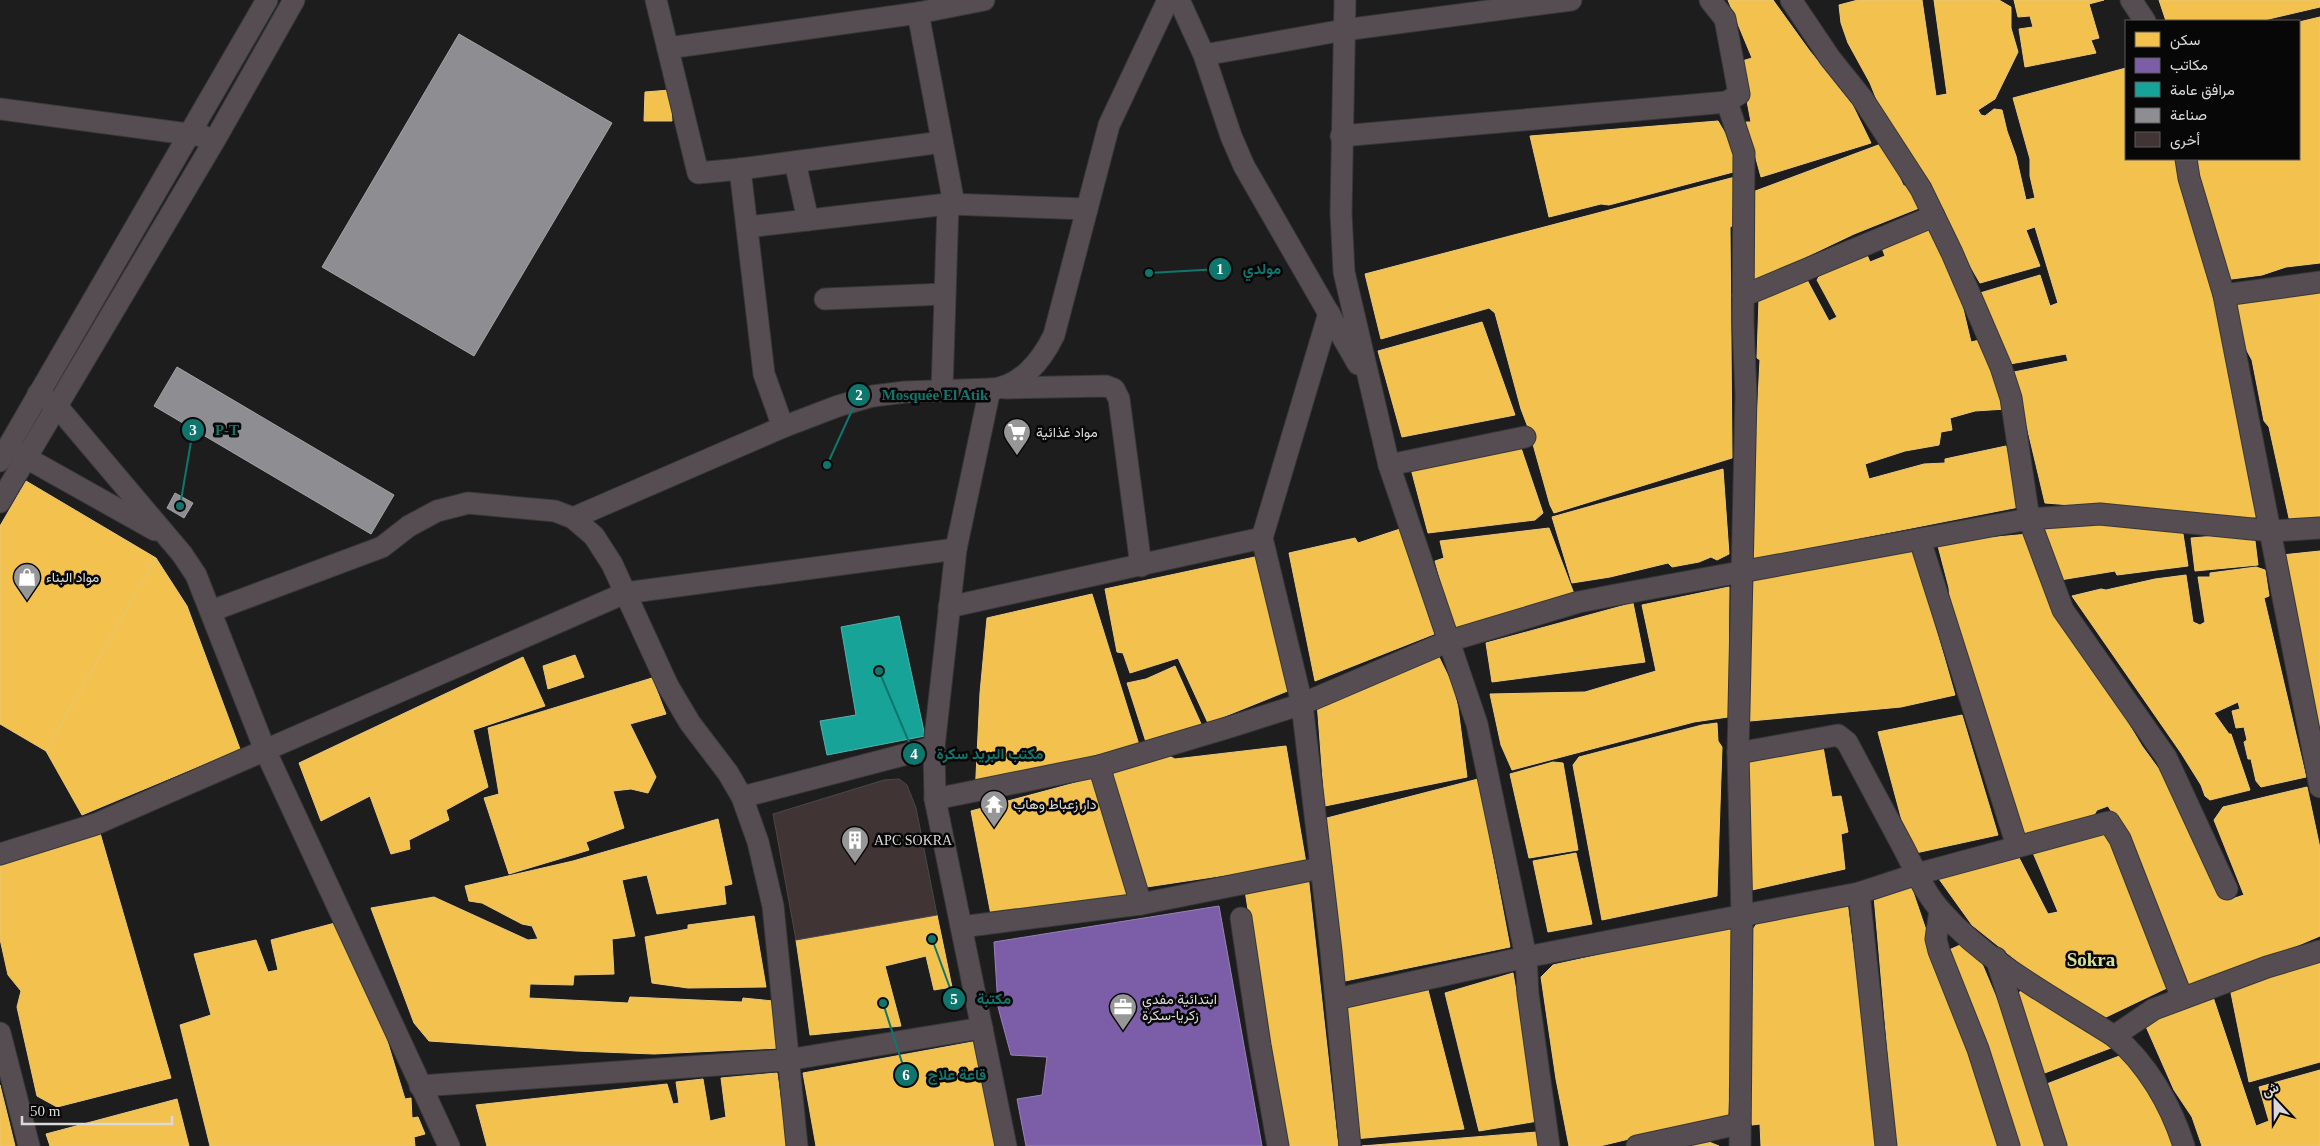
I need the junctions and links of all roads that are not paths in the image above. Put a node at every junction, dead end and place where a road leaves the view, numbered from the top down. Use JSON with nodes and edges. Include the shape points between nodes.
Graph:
{"nodes":[{"id":1,"x":267,"y":0,"type":"edge"},
{"id":2,"x":294,"y":0,"type":"edge"},
{"id":3,"x":656,"y":0,"type":"edge"},
{"id":4,"x":984,"y":0,"type":"edge"},
{"id":5,"x":1168,"y":0,"type":"edge"},
{"id":6,"x":1179,"y":0,"type":"edge"},
{"id":7,"x":1345,"y":0,"type":"edge"},
{"id":8,"x":1571,"y":0,"type":"edge"},
{"id":9,"x":1710,"y":0,"type":"edge"},
{"id":10,"x":2131,"y":0,"type":"edge"},
{"id":11,"x":1796,"y":1,"type":"edge"},
{"id":12,"x":1542,"y":3,"type":"edge"},
{"id":13,"x":930,"y":7,"type":"edge"},
{"id":14,"x":1462,"y":7,"type":"edge"},
{"id":15,"x":2144,"y":20,"type":"edge"},
{"id":16,"x":1344,"y":30,"type":"junction"},
{"id":17,"x":668,"y":48,"type":"junction"},
{"id":18,"x":1204,"y":55,"type":"junction"},
{"id":19,"x":1727,"y":102,"type":"junction"},
{"id":20,"x":0,"y":109,"type":"edge"},
{"id":21,"x":190,"y":135,"type":"junction"},
{"id":22,"x":1341,"y":136,"type":"junction"},
{"id":23,"x":216,"y":138,"type":"junction"},
{"id":24,"x":942,"y":142,"type":"junction"},
{"id":25,"x":2186,"y":160,"type":"edge"},
{"id":26,"x":794,"y":162,"type":"junction"},
{"id":27,"x":740,"y":169,"type":"junction"},
{"id":28,"x":951,"y":204,"type":"junction"},
{"id":29,"x":1087,"y":209,"type":"junction"},
{"id":30,"x":1934,"y":216,"type":"junction"},
{"id":31,"x":808,"y":220,"type":"junction"},
{"id":32,"x":747,"y":227,"type":"junction"},
{"id":33,"x":2320,"y":282,"type":"edge"},
{"id":34,"x":944,"y":294,"type":"junction"},
{"id":35,"x":2224,"y":295,"type":"junction"},
{"id":36,"x":1743,"y":296,"type":"junction"},
{"id":37,"x":825,"y":299,"type":"dead end"},
{"id":38,"x":1329,"y":313,"type":"junction"},
{"id":39,"x":1368,"y":383,"type":"junction"},
{"id":40,"x":994,"y":389,"type":"junction"},
{"id":41,"x":942,"y":390,"type":"junction"},
{"id":42,"x":47,"y":400,"type":"junction"},
{"id":43,"x":783,"y":427,"type":"junction"},
{"id":44,"x":1525,"y":437,"type":"dead end"},
{"id":45,"x":11,"y":455,"type":"edge"},
{"id":46,"x":1389,"y":465,"type":"junction"},
{"id":47,"x":0,"y":502,"type":"edge"},
{"id":48,"x":573,"y":518,"type":"junction"},
{"id":49,"x":2029,"y":519,"type":"junction"},
{"id":50,"x":2320,"y":528,"type":"edge"},
{"id":51,"x":2272,"y":531,"type":"junction"},
{"id":52,"x":169,"y":538,"type":"junction"},
{"id":53,"x":1262,"y":538,"type":"junction"},
{"id":54,"x":1920,"y":540,"type":"junction"},
{"id":55,"x":956,"y":549,"type":"junction"},
{"id":56,"x":1141,"y":566,"type":"junction"},
{"id":57,"x":1743,"y":573,"type":"junction"},
{"id":58,"x":625,"y":593,"type":"junction"},
{"id":59,"x":949,"y":607,"type":"junction"},
{"id":60,"x":211,"y":612,"type":"junction"},
{"id":61,"x":1449,"y":641,"type":"junction"},
{"id":62,"x":1302,"y":704,"type":"junction"},
{"id":63,"x":934,"y":747,"type":"junction"},
{"id":64,"x":265,"y":750,"type":"junction"},
{"id":65,"x":1738,"y":753,"type":"junction"},
{"id":66,"x":1099,"y":766,"type":"junction"},
{"id":67,"x":2320,"y":787,"type":"edge"},
{"id":68,"x":742,"y":797,"type":"junction"},
{"id":69,"x":935,"y":799,"type":"junction"},
{"id":70,"x":2017,"y":846,"type":"junction"},
{"id":71,"x":0,"y":854,"type":"edge"},
{"id":72,"x":1321,"y":868,"type":"junction"},
{"id":73,"x":1917,"y":874,"type":"junction"},
{"id":74,"x":2228,"y":889,"type":"dead end"},
{"id":75,"x":1859,"y":893,"type":"junction"},
{"id":76,"x":1141,"y":904,"type":"junction"},
{"id":77,"x":1940,"y":910,"type":"junction"},
{"id":78,"x":1742,"y":916,"type":"junction"},
{"id":79,"x":1241,"y":918,"type":"dead end"},
{"id":80,"x":961,"y":928,"type":"junction"},
{"id":81,"x":2320,"y":951,"type":"edge"},
{"id":82,"x":1526,"y":958,"type":"junction"},
{"id":83,"x":1996,"y":958,"type":"junction"},
{"id":84,"x":2182,"y":998,"type":"junction"},
{"id":85,"x":1336,"y":999,"type":"junction"},
{"id":86,"x":982,"y":1028,"type":"junction"},
{"id":87,"x":0,"y":1033,"type":"edge"},
{"id":88,"x":2114,"y":1036,"type":"junction"},
{"id":89,"x":787,"y":1060,"type":"junction"},
{"id":90,"x":420,"y":1086,"type":"junction"},
{"id":91,"x":1739,"y":1124,"type":"junction"},
{"id":92,"x":28,"y":1146,"type":"edge"},
{"id":93,"x":449,"y":1146,"type":"edge"},
{"id":94,"x":797,"y":1146,"type":"edge"},
{"id":95,"x":1006,"y":1146,"type":"edge"},
{"id":96,"x":1278,"y":1146,"type":"edge"},
{"id":97,"x":1350,"y":1146,"type":"edge"},
{"id":98,"x":1549,"y":1146,"type":"edge"},
{"id":99,"x":1637,"y":1146,"type":"edge"},
{"id":100,"x":1740,"y":1146,"type":"edge"},
{"id":101,"x":1886,"y":1146,"type":"edge"},
{"id":102,"x":2010,"y":1146,"type":"edge"},
{"id":103,"x":2056,"y":1146,"type":"edge"},
{"id":104,"x":2184,"y":1146,"type":"edge"}],
"edges":[{"from":1,"to":21,"type":"street"},
{"from":2,"to":23,"type":"street"},
{"from":3,"to":17,"type":"street"},
{"from":4,"to":13,"type":"street"},
{"from":5,"to":29,"type":"street","via":[[1109,125]]},
{"from":6,"to":18,"type":"street"},
{"from":7,"to":16,"type":"street"},
{"from":8,"to":12,"type":"street"},
{"from":9,"to":19,"type":"street","via":[[1725,19],[1739,94]]},
{"from":10,"to":15,"type":"street"},
{"from":11,"to":30,"type":"street","via":[[1830,58],[1862,98],[1921,189]]},
{"from":12,"to":14,"type":"street"},
{"from":13,"to":17,"type":"street"},
{"from":13,"to":24,"type":"street"},
{"from":14,"to":16,"type":"street"},
{"from":16,"to":18,"type":"street"},
{"from":16,"to":22,"type":"street"},
{"from":17,"to":27,"type":"street","via":[[698,173]]},
{"from":18,"to":38,"type":"street","via":[[1244,166]]},
{"from":19,"to":22,"type":"street"},
{"from":19,"to":36,"type":"street","via":[[1744,153]]},
{"from":20,"to":21,"type":"street"},
{"from":21,"to":23,"type":"street"},
{"from":21,"to":42,"type":"street"},
{"from":22,"to":39,"type":"street","via":[[1344,272]]},
{"from":23,"to":42,"type":"street"},
{"from":24,"to":26,"type":"street"},
{"from":24,"to":28,"type":"street"},
{"from":25,"to":35,"type":"street"},
{"from":26,"to":27,"type":"street"},
{"from":26,"to":31,"type":"street"},
{"from":27,"to":32,"type":"street"},
{"from":28,"to":29,"type":"street"},
{"from":28,"to":31,"type":"street"},
{"from":28,"to":34,"type":"street"},
{"from":29,"to":40,"type":"street","via":[[1054,335],[1044,356],[1023,377]]},
{"from":30,"to":36,"type":"street"},
{"from":30,"to":49,"type":"street","via":[[2001,367],[2011,398]]},
{"from":31,"to":32,"type":"street"},
{"from":32,"to":43,"type":"street","via":[[764,374]]},
{"from":33,"to":35,"type":"street"},
{"from":34,"to":37,"type":"street"},
{"from":34,"to":41,"type":"street"},
{"from":35,"to":51,"type":"street"},
{"from":36,"to":57,"type":"street","via":[[1746,395]]},
{"from":38,"to":39,"type":"street"},
{"from":38,"to":53,"type":"street"},
{"from":39,"to":46,"type":"street"},
{"from":40,"to":41,"type":"street"},
{"from":40,"to":55,"type":"street"},
{"from":40,"to":56,"type":"street","via":[[1106,386],[1114,389],[1120,406]]},
{"from":41,"to":43,"type":"street","via":[[873,396]]},
{"from":42,"to":45,"type":"street"},
{"from":42,"to":52,"type":"street"},
{"from":43,"to":48,"type":"street"},
{"from":44,"to":46,"type":"street"},
{"from":45,"to":47,"type":"street"},
{"from":45,"to":52,"type":"street"},
{"from":46,"to":61,"type":"street"},
{"from":48,"to":58,"type":"street","via":[[594,536]]},
{"from":48,"to":60,"type":"street","via":[[555,511],[492,504],[468,503],[444,509],[409,526],[382,547]]},
{"from":49,"to":51,"type":"street","via":[[2100,514]]},
{"from":49,"to":54,"type":"street"},
{"from":49,"to":74,"type":"street","via":[[2063,610],[2166,758]]},
{"from":50,"to":51,"type":"street"},
{"from":51,"to":67,"type":"street"},
{"from":52,"to":60,"type":"street","via":[[196,575]]},
{"from":53,"to":56,"type":"street"},
{"from":53,"to":62,"type":"street"},
{"from":54,"to":57,"type":"street"},
{"from":54,"to":70,"type":"street"},
{"from":55,"to":58,"type":"street"},
{"from":55,"to":59,"type":"street"},
{"from":56,"to":59,"type":"street"},
{"from":57,"to":61,"type":"street","via":[[1579,602]]},
{"from":57,"to":65,"type":"street"},
{"from":58,"to":64,"type":"street"},
{"from":58,"to":68,"type":"street","via":[[668,686]]},
{"from":59,"to":63,"type":"street"},
{"from":60,"to":64,"type":"street"},
{"from":61,"to":62,"type":"street"},
{"from":61,"to":82,"type":"street","via":[[1477,724]]},
{"from":62,"to":66,"type":"street"},
{"from":62,"to":72,"type":"street"},
{"from":63,"to":68,"type":"street"},
{"from":63,"to":69,"type":"street"},
{"from":64,"to":71,"type":"street","via":[[96,824]]},
{"from":64,"to":90,"type":"street"},
{"from":65,"to":73,"type":"street","via":[[1838,735],[1843,738]]},
{"from":65,"to":78,"type":"street"},
{"from":66,"to":69,"type":"street"},
{"from":66,"to":76,"type":"street"},
{"from":68,"to":89,"type":"street","via":[[758,842],[772,906]]},
{"from":69,"to":80,"type":"street"},
{"from":70,"to":73,"type":"street"},
{"from":70,"to":84,"type":"street","via":[[2109,822],[2120,839]]},
{"from":72,"to":76,"type":"street"},
{"from":72,"to":85,"type":"street"},
{"from":73,"to":75,"type":"street"},
{"from":73,"to":77,"type":"street"},
{"from":75,"to":78,"type":"street"},
{"from":75,"to":101,"type":"street"},
{"from":76,"to":80,"type":"street"},
{"from":77,"to":83,"type":"street","via":[[1964,935]]},
{"from":77,"to":102,"type":"street","via":[[1936,939],[1939,951],[1978,1049]]},
{"from":78,"to":82,"type":"street"},
{"from":78,"to":91,"type":"street"},
{"from":79,"to":96,"type":"street"},
{"from":80,"to":86,"type":"street"},
{"from":81,"to":84,"type":"street"},
{"from":82,"to":85,"type":"street"},
{"from":82,"to":98,"type":"street"},
{"from":83,"to":88,"type":"street"},
{"from":83,"to":103,"type":"street"},
{"from":84,"to":88,"type":"street","via":[[2143,1014]]},
{"from":85,"to":97,"type":"street"},
{"from":86,"to":89,"type":"street"},
{"from":86,"to":95,"type":"street"},
{"from":87,"to":92,"type":"street"},
{"from":88,"to":104,"type":"street","via":[[2132,1051],[2150,1076],[2174,1119]]},
{"from":89,"to":90,"type":"street"},
{"from":89,"to":94,"type":"street"},
{"from":90,"to":93,"type":"street"},
{"from":91,"to":99,"type":"street"},
{"from":91,"to":100,"type":"street"}]}
